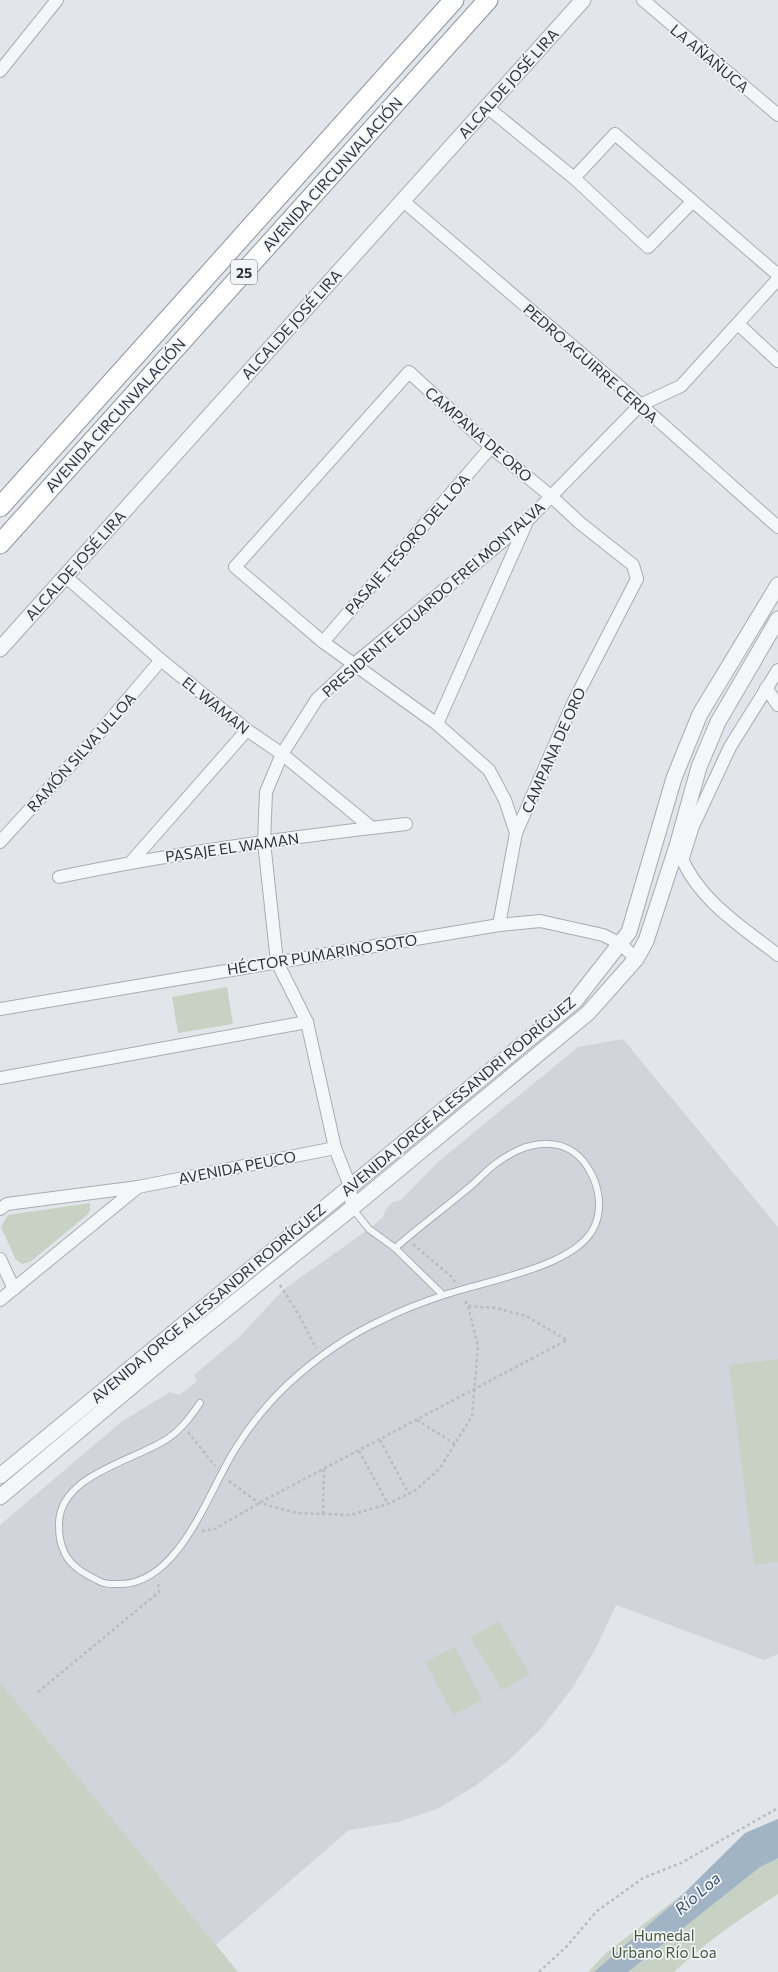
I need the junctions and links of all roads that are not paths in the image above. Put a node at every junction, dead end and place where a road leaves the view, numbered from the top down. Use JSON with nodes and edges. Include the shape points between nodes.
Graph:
{"nodes":[{"id":1,"x":57,"y":0,"type":"edge"},
{"id":2,"x":454,"y":0,"type":"edge"},
{"id":3,"x":488,"y":0,"type":"edge"},
{"id":4,"x":583,"y":0,"type":"edge"},
{"id":5,"x":643,"y":0,"type":"edge"},
{"id":6,"x":0,"y":71,"type":"edge"},
{"id":7,"x":487,"y":107,"type":"junction"},
{"id":8,"x":778,"y":115,"type":"edge"},
{"id":9,"x":574,"y":178,"type":"junction"},
{"id":10,"x":402,"y":200,"type":"junction"},
{"id":11,"x":692,"y":202,"type":"junction"},
{"id":12,"x":778,"y":275,"type":"edge"},
{"id":13,"x":778,"y":279,"type":"edge"},
{"id":14,"x":738,"y":324,"type":"junction"},
{"id":15,"x":778,"y":361,"type":"edge"},
{"id":16,"x":640,"y":404,"type":"junction"},
{"id":17,"x":491,"y":447,"type":"junction"},
{"id":18,"x":552,"y":497,"type":"junction"},
{"id":19,"x":0,"y":507,"type":"edge"},
{"id":20,"x":527,"y":521,"type":"junction"},
{"id":21,"x":778,"y":527,"type":"edge"},
{"id":22,"x":0,"y":544,"type":"edge"},
{"id":23,"x":65,"y":576,"type":"junction"},
{"id":24,"x":778,"y":585,"type":"edge"},
{"id":25,"x":778,"y":619,"type":"edge"},
{"id":26,"x":323,"y":642,"type":"junction"},
{"id":27,"x":0,"y":649,"type":"edge"},
{"id":28,"x":161,"y":660,"type":"junction"},
{"id":29,"x":353,"y":665,"type":"junction"},
{"id":30,"x":778,"y":670,"type":"edge"},
{"id":31,"x":766,"y":688,"type":"junction"},
{"id":32,"x":778,"y":705,"type":"edge"},
{"id":33,"x":437,"y":724,"type":"junction"},
{"id":34,"x":247,"y":730,"type":"junction"},
{"id":35,"x":282,"y":754,"type":"junction"},
{"id":36,"x":406,"y":824,"type":"dead end"},
{"id":37,"x":372,"y":828,"type":"junction"},
{"id":38,"x":516,"y":833,"type":"junction"},
{"id":39,"x":0,"y":842,"type":"edge"},
{"id":40,"x":264,"y":842,"type":"junction"},
{"id":41,"x":677,"y":846,"type":"junction"},
{"id":42,"x":682,"y":861,"type":"junction"},
{"id":43,"x":131,"y":862,"type":"junction"},
{"id":44,"x":59,"y":877,"type":"dead end"},
{"id":45,"x":499,"y":925,"type":"junction"},
{"id":46,"x":621,"y":944,"type":"junction"},
{"id":47,"x":776,"y":950,"type":"edge"},
{"id":48,"x":636,"y":959,"type":"junction"},
{"id":49,"x":277,"y":962,"type":"junction"},
{"id":50,"x":0,"y":1009,"type":"edge"},
{"id":51,"x":307,"y":1022,"type":"junction"},
{"id":52,"x":0,"y":1078,"type":"edge"},
{"id":53,"x":335,"y":1148,"type":"junction"},
{"id":54,"x":350,"y":1186,"type":"junction"},
{"id":55,"x":138,"y":1187,"type":"junction"},
{"id":56,"x":352,"y":1208,"type":"junction"},
{"id":57,"x":0,"y":1209,"type":"edge"},
{"id":58,"x":395,"y":1248,"type":"junction"},
{"id":59,"x":0,"y":1259,"type":"edge"},
{"id":60,"x":14,"y":1289,"type":"junction"},
{"id":61,"x":443,"y":1295,"type":"junction"},
{"id":62,"x":0,"y":1300,"type":"edge"},
{"id":63,"x":157,"y":1356,"type":"junction"},
{"id":64,"x":200,"y":1404,"type":"dead end"},
{"id":65,"x":0,"y":1476,"type":"edge"},
{"id":66,"x":0,"y":1497,"type":"edge"}],
"edges":[{"from":1,"to":6,"type":"street"},
{"from":2,"to":19,"type":"highway","name":"AVENIDA CIRCUNVALACIÓN","number":"25"},
{"from":3,"to":22,"type":"highway","name":"AVENIDA CIRCUNVALACIÓN","number":"25"},
{"from":4,"to":7,"type":"street","name":"ALCALDE JOSÉ LIRA"},
{"from":5,"to":8,"type":"street","name":"LA AÑAÑUCA"},
{"from":7,"to":9,"type":"street"},
{"from":7,"to":10,"type":"street","name":"ALCALDE JOSÉ LIRA"},
{"from":9,"to":11,"type":"street","via":[[615,134]]},
{"from":9,"to":11,"type":"street","via":[[648,248]]},
{"from":10,"to":16,"type":"street","name":"PEDRO AGUIRRE CERDA"},
{"from":10,"to":23,"type":"street","name":"ALCALDE JOSÉ LIRA"},
{"from":11,"to":12,"type":"street"},
{"from":13,"to":14,"type":"street","name":"PRESIDENTE EDUARDO FREI MONTALVA"},
{"from":14,"to":15,"type":"street"},
{"from":14,"to":16,"type":"street","name":"PRESIDENTE EDUARDO FREI MONTALVA","via":[[681,386]]},
{"from":16,"to":18,"type":"street","name":"PRESIDENTE EDUARDO FREI MONTALVA"},
{"from":16,"to":21,"type":"street","name":"PEDRO AGUIRRE CERDA"},
{"from":17,"to":18,"type":"street","name":"CAMPANA DE ORO"},
{"from":17,"to":26,"type":"street","name":"PASAJE TESORO DEL LOA"},
{"from":17,"to":26,"type":"street","name":"CAMPANA DE ORO","via":[[409,372],[235,567]]},
{"from":18,"to":20,"type":"street","name":"PRESIDENTE EDUARDO FREI MONTALVA"},
{"from":18,"to":38,"type":"street","name":"CAMPANA DE ORO","via":[[580,523],[634,565],[637,579],[574,701]]},
{"from":20,"to":29,"type":"street","name":"PRESIDENTE EDUARDO FREI MONTALVA"},
{"from":20,"to":33,"type":"street"},
{"from":23,"to":27,"type":"street","name":"ALCALDE JOSÉ LIRA"},
{"from":23,"to":28,"type":"street","name":"EL WAMAN"},
{"from":24,"to":46,"type":"street","name":"AVENIDA JORGE ALESSANDRI RODRÍGUEZ","via":[[700,714],[674,778],[629,932]]},
{"from":25,"to":41,"type":"street","name":"AVENIDA JORGE ALESSANDRI RODRÍGUEZ","via":[[718,722],[699,767]]},
{"from":26,"to":29,"type":"street"},
{"from":28,"to":34,"type":"street","name":"EL WAMAN"},
{"from":28,"to":39,"type":"street","name":"RAMÓN SILVA ULLOA","via":[[87,747]]},
{"from":29,"to":33,"type":"street"},
{"from":29,"to":35,"type":"street","name":"PRESIDENTE EDUARDO FREI MONTALVA","via":[[318,699]]},
{"from":30,"to":31,"type":"street"},
{"from":31,"to":32,"type":"street"},
{"from":31,"to":42,"type":"street","via":[[730,747],[693,826]]},
{"from":33,"to":38,"type":"street","via":[[489,770],[505,800]]},
{"from":34,"to":35,"type":"street","name":"EL WAMAN"},
{"from":34,"to":43,"type":"street"},
{"from":35,"to":37,"type":"street","name":"EL WAMAN"},
{"from":35,"to":40,"type":"street","name":"PRESIDENTE EDUARDO FREI MONTALVA","via":[[266,792]]},
{"from":36,"to":37,"type":"street","name":"PASAJE EL WAMAN"},
{"from":37,"to":40,"type":"street","name":"PASAJE EL WAMAN"},
{"from":38,"to":45,"type":"street","name":"CAMPANA DE ORO"},
{"from":40,"to":43,"type":"street","name":"PASAJE EL WAMAN"},
{"from":40,"to":49,"type":"street","name":"PRESIDENTE EDUARDO FREI MONTALVA"},
{"from":41,"to":42,"type":"street"},
{"from":41,"to":48,"type":"street","name":"AVENIDA JORGE ALESSANDRI RODRÍGUEZ","via":[[646,942]]},
{"from":42,"to":47,"type":"street","via":[[710,902]]},
{"from":43,"to":44,"type":"street","name":"PASAJE EL WAMAN"},
{"from":45,"to":46,"type":"street","name":"HÉCTOR PUMARINO SOTO","via":[[540,922],[603,935]]},
{"from":45,"to":49,"type":"street","name":"HÉCTOR PUMARINO SOTO"},
{"from":46,"to":48,"type":"street","name":"HÉCTOR PUMARINO SOTO"},
{"from":46,"to":54,"type":"street","name":"AVENIDA JORGE ALESSANDRI RODRÍGUEZ","via":[[575,1000]]},
{"from":48,"to":56,"type":"street","name":"AVENIDA JORGE ALESSANDRI RODRÍGUEZ","via":[[588,1014]]},
{"from":49,"to":50,"type":"street","name":"HÉCTOR PUMARINO SOTO"},
{"from":49,"to":51,"type":"street","name":"PRESIDENTE EDUARDO FREI MONTALVA"},
{"from":51,"to":52,"type":"street"},
{"from":51,"to":53,"type":"street","name":"PRESIDENTE EDUARDO FREI MONTALVA"},
{"from":53,"to":54,"type":"street","name":"PRESIDENTE EDUARDO FREI MONTALVA"},
{"from":53,"to":55,"type":"street","name":"AVENIDA PEUCO"},
{"from":54,"to":56,"type":"street","name":"PRESIDENTE EDUARDO FREI MONTALVA"},
{"from":54,"to":63,"type":"street","name":"AVENIDA JORGE ALESSANDRI RODRÍGUEZ"},
{"from":55,"to":57,"type":"street","name":"AVENIDA PEUCO","via":[[7,1204]]},
{"from":55,"to":60,"type":"street","name":"AVENIDA PEUCO"},
{"from":56,"to":58,"type":"lane","via":[[369,1229]]},
{"from":56,"to":63,"type":"street","name":"AVENIDA JORGE ALESSANDRI RODRÍGUEZ","via":[[271,1273]]},
{"from":58,"to":61,"type":"lane"},
{"from":58,"to":61,"type":"lane","via":[[498,1162],[528,1146],[551,1142],[569,1148],[586,1164],[598,1186],[599,1212],[592,1232],[572,1250],[544,1264]]},
{"from":59,"to":60,"type":"street"},
{"from":60,"to":62,"type":"street","name":"AVENIDA PEUCO"},
{"from":61,"to":64,"type":"lane","via":[[382,1320],[336,1344],[286,1386],[248,1430],[232,1454],[173,1557],[150,1576],[132,1584],[105,1584],[70,1563],[60,1542],[59,1516],[70,1492],[100,1471],[168,1439],[183,1426]]},
{"from":63,"to":65,"type":"street","name":"AVENIDA JORGE ALESSANDRI RODRÍGUEZ"},
{"from":63,"to":66,"type":"street","name":"AVENIDA JORGE ALESSANDRI RODRÍGUEZ"}]}
